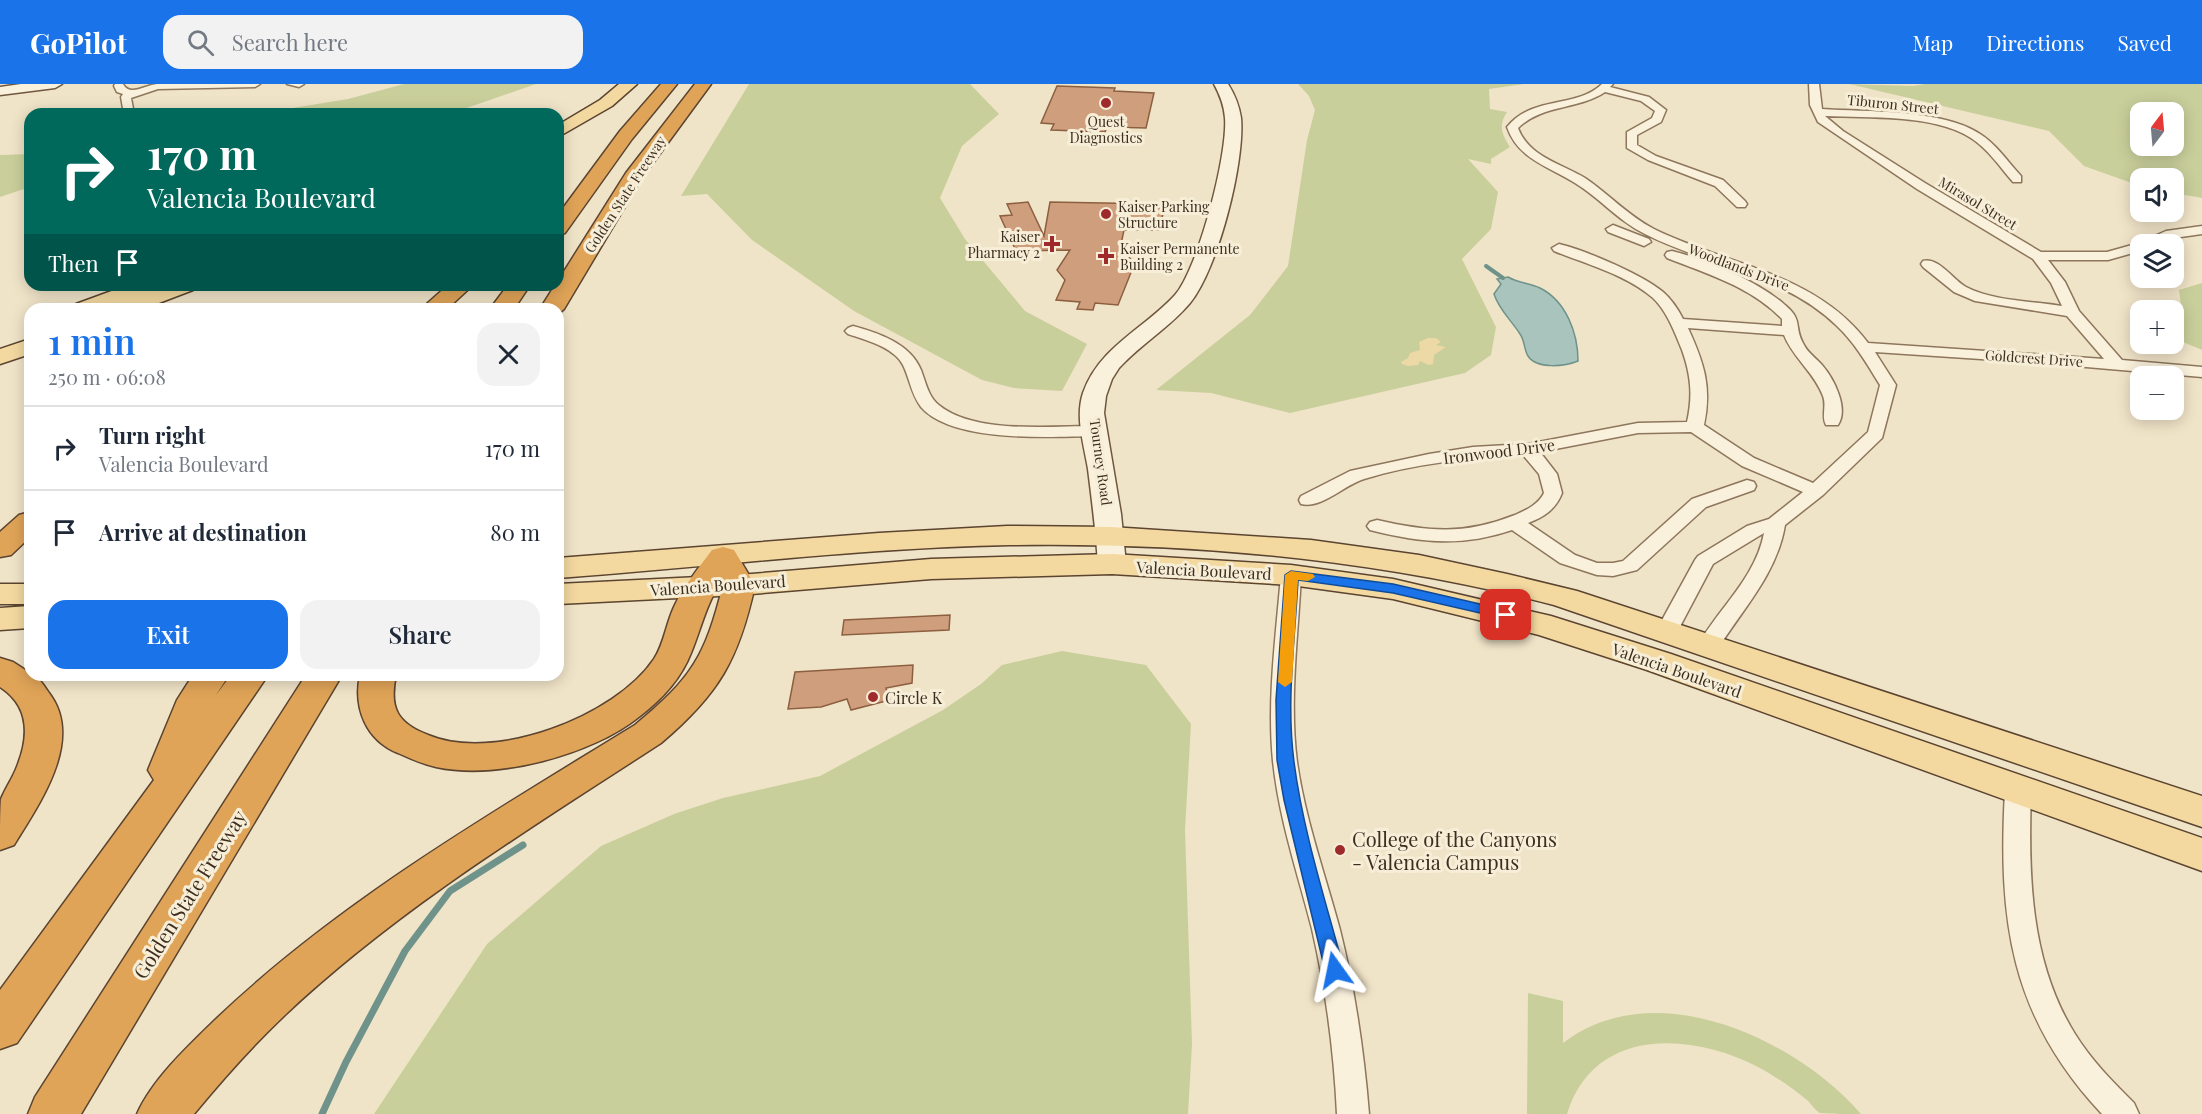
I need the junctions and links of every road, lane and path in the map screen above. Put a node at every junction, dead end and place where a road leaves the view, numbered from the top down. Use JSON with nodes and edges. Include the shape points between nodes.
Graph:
{"nodes":[{"id":1,"x":55,"y":84,"type":"edge"},
{"id":2,"x":255,"y":84,"type":"edge"},
{"id":3,"x":292,"y":84,"type":"edge"},
{"id":4,"x":299,"y":84,"type":"edge"},
{"id":5,"x":610,"y":84,"type":"edge"},
{"id":6,"x":629,"y":84,"type":"edge"},
{"id":7,"x":669,"y":84,"type":"edge"},
{"id":8,"x":703,"y":84,"type":"edge"},
{"id":9,"x":1221,"y":84,"type":"edge"},
{"id":10,"x":1814,"y":84,"type":"edge"},
{"id":11,"x":164,"y":85,"type":"edge"},
{"id":12,"x":119,"y":86,"type":"dead end"},
{"id":13,"x":1606,"y":86,"type":"edge"},
{"id":14,"x":0,"y":91,"type":"edge"},
{"id":15,"x":131,"y":94,"type":"junction"},
{"id":16,"x":128,"y":108,"type":"edge"},
{"id":17,"x":1818,"y":112,"type":"junction"},
{"id":18,"x":564,"y":116,"type":"edge"},
{"id":19,"x":564,"y":128,"type":"edge"},
{"id":20,"x":626,"y":135,"type":"junction"},
{"id":21,"x":581,"y":167,"type":"dead end"},
{"id":22,"x":2017,"y":179,"type":"dead end"},
{"id":23,"x":1741,"y":204,"type":"dead end"},
{"id":24,"x":564,"y":221,"type":"edge"},
{"id":25,"x":1613,"y":229,"type":"dead end"},
{"id":26,"x":2202,"y":230,"type":"edge"},
{"id":27,"x":2171,"y":234,"type":"edge"},
{"id":28,"x":1686,"y":246,"type":"junction"},
{"id":29,"x":1559,"y":248,"type":"dead end"},
{"id":30,"x":2130,"y":250,"type":"edge"},
{"id":31,"x":1668,"y":253,"type":"junction"},
{"id":32,"x":2038,"y":256,"type":"junction"},
{"id":33,"x":1928,"y":264,"type":"dead end"},
{"id":34,"x":564,"y":289,"type":"edge"},
{"id":35,"x":133,"y":291,"type":"edge"},
{"id":36,"x":170,"y":291,"type":"edge"},
{"id":37,"x":455,"y":291,"type":"edge"},
{"id":38,"x":100,"y":303,"type":"edge"},
{"id":39,"x":138,"y":303,"type":"edge"},
{"id":40,"x":440,"y":303,"type":"edge"},
{"id":41,"x":2072,"y":312,"type":"junction"},
{"id":42,"x":1678,"y":323,"type":"junction"},
{"id":43,"x":24,"y":331,"type":"edge"},
{"id":44,"x":853,"y":331,"type":"dead end"},
{"id":45,"x":1790,"y":331,"type":"junction"},
{"id":46,"x":0,"y":340,"type":"edge"},
{"id":47,"x":1865,"y":347,"type":"junction"},
{"id":48,"x":24,"y":348,"type":"edge"},
{"id":49,"x":0,"y":357,"type":"edge"},
{"id":50,"x":2117,"y":364,"type":"junction"},
{"id":51,"x":2202,"y":372,"type":"edge"},
{"id":52,"x":1832,"y":421,"type":"dead end"},
{"id":53,"x":1695,"y":427,"type":"junction"},
{"id":54,"x":1094,"y":431,"type":"junction"},
{"id":55,"x":1528,"y":449,"type":"junction"},
{"id":56,"x":1747,"y":486,"type":"dead end"},
{"id":57,"x":1816,"y":491,"type":"junction"},
{"id":58,"x":1308,"y":500,"type":"dead end"},
{"id":59,"x":1514,"y":522,"type":"junction"},
{"id":60,"x":1776,"y":523,"type":"junction"},
{"id":61,"x":24,"y":526,"type":"edge"},
{"id":62,"x":1377,"y":526,"type":"dead end"},
{"id":63,"x":0,"y":548,"type":"edge"},
{"id":64,"x":1112,"y":550,"type":"junction"},
{"id":65,"x":564,"y":568,"type":"edge"},
{"id":66,"x":1291,"y":575,"type":"junction"},
{"id":67,"x":721,"y":576,"type":"junction"},
{"id":68,"x":564,"y":593,"type":"edge"},
{"id":69,"x":0,"y":594,"type":"edge"},
{"id":70,"x":24,"y":594,"type":"edge"},
{"id":71,"x":24,"y":617,"type":"edge"},
{"id":72,"x":0,"y":619,"type":"edge"},
{"id":73,"x":1667,"y":631,"type":"junction"},
{"id":74,"x":1709,"y":645,"type":"junction"},
{"id":75,"x":0,"y":670,"type":"edge"},
{"id":76,"x":207,"y":681,"type":"edge"},
{"id":77,"x":246,"y":681,"type":"edge"},
{"id":78,"x":320,"y":681,"type":"edge"},
{"id":79,"x":376,"y":681,"type":"edge"},
{"id":80,"x":2018,"y":791,"type":"junction"},
{"id":81,"x":2202,"y":812,"type":"edge"},
{"id":82,"x":2202,"y":824,"type":"edge"},
{"id":83,"x":145,"y":825,"type":"junction"},
{"id":84,"x":0,"y":834,"type":"edge"},
{"id":85,"x":2202,"y":855,"type":"edge"},
{"id":86,"x":0,"y":1028,"type":"edge"},
{"id":87,"x":53,"y":1114,"type":"edge"},
{"id":88,"x":162,"y":1114,"type":"edge"},
{"id":89,"x":1353,"y":1114,"type":"edge"},
{"id":90,"x":2123,"y":1114,"type":"edge"}],
"edges":[{"from":1,"to":14,"type":"street"},
{"from":2,"to":11,"type":"street"},
{"from":3,"to":4,"type":"street"},
{"from":5,"to":18,"type":"main road"},
{"from":6,"to":19,"type":"main road"},
{"from":7,"to":20,"type":"highway","name":"Golden State Freeway"},
{"from":8,"to":34,"type":"highway","name":"Golden State Freeway","via":[[633,177]]},
{"from":9,"to":54,"type":"street","name":"Tourney Road","via":[[1231,103],[1229,171],[1193,285],[1175,308],[1121,351],[1107,370],[1094,396]]},
{"from":10,"to":17,"type":"street"},
{"from":11,"to":15,"type":"street"},
{"from":12,"to":15,"type":"street"},
{"from":13,"to":23,"type":"street","via":[[1645,99],[1661,110],[1657,120],[1631,134],[1631,146],[1719,183]]},
{"from":13,"to":28,"type":"street","name":"Woodlands Drive","via":[[1525,113],[1512,127],[1517,142],[1581,181],[1629,221]]},
{"from":15,"to":16,"type":"street","via":[[126,97]]},
{"from":17,"to":22,"type":"street","name":"Tiburon Street","via":[[1922,120],[1965,131],[1976,136]]},
{"from":17,"to":32,"type":"street","name":"Mirasol Street","via":[[1839,133]]},
{"from":20,"to":21,"type":"highway"},
{"from":20,"to":24,"type":"highway","name":"Golden State Freeway"},
{"from":25,"to":31,"type":"street"},
{"from":26,"to":27,"type":"street"},
{"from":28,"to":31,"type":"street"},
{"from":28,"to":47,"type":"street","name":"Woodlands Drive","via":[[1792,287],[1827,309]]},
{"from":29,"to":42,"type":"street","via":[[1647,288],[1660,297]]},
{"from":30,"to":32,"type":"street","via":[[2108,256]]},
{"from":31,"to":45,"type":"street","via":[[1748,288],[1783,309],[1790,318]]},
{"from":32,"to":41,"type":"street","name":"Mirasol Street","via":[[2058,282]]},
{"from":33,"to":41,"type":"street","via":[[1959,289],[1980,298]]},
{"from":35,"to":38,"type":"main road"},
{"from":36,"to":39,"type":"main road"},
{"from":37,"to":40,"type":"highway"},
{"from":41,"to":50,"type":"street","name":"Mirasol Street"},
{"from":42,"to":45,"type":"street"},
{"from":42,"to":53,"type":"street","via":[[1697,371],[1700,395]]},
{"from":43,"to":46,"type":"main road"},
{"from":44,"to":54,"type":"street","via":[[888,344],[911,362],[919,393],[935,411],[967,424],[1010,430]]},
{"from":45,"to":52,"type":"street","via":[[1797,348],[1818,370],[1833,399]]},
{"from":47,"to":50,"type":"street","name":"Goldcrest Drive"},
{"from":47,"to":57,"type":"street","name":"Woodlands Drive","via":[[1888,384],[1876,434]]},
{"from":48,"to":49,"type":"main road"},
{"from":50,"to":51,"type":"street","name":"Goldcrest Drive"},
{"from":53,"to":55,"type":"street","name":"Ironwood Drive","via":[[1638,428]]},
{"from":53,"to":57,"type":"street","via":[[1748,462]]},
{"from":54,"to":64,"type":"street","name":"Tourney Road"},
{"from":55,"to":58,"type":"street","name":"Ironwood Drive","via":[[1473,452],[1356,475]]},
{"from":55,"to":59,"type":"street","via":[[1548,472],[1552,496],[1541,511]]},
{"from":56,"to":59,"type":"street","via":[[1699,503],[1630,566],[1620,569],[1594,569],[1572,562]]},
{"from":57,"to":60,"type":"street","name":"Woodlands Drive"},
{"from":59,"to":62,"type":"street","via":[[1458,536]]},
{"from":60,"to":73,"type":"street","name":"Woodlands Drive","via":[[1754,530],[1705,560]]},
{"from":60,"to":74,"type":"street","via":[[1767,562],[1719,624]]},
{"from":61,"to":63,"type":"highway"},
{"from":64,"to":66,"type":"main road","name":"Valencia Boulevard"},
{"from":64,"to":67,"type":"main road","name":"Valencia Boulevard","via":[[931,570]]},
{"from":64,"to":73,"type":"main road","name":"Valencia Boulevard","via":[[1274,545],[1383,559],[1511,584]]},
{"from":65,"to":67,"type":"main road","name":"Valencia Boulevard"},
{"from":66,"to":73,"type":"main road","via":[[1322,566],[1352,569]]},
{"from":66,"to":80,"type":"main road","name":"Valencia Boulevard","via":[[1393,589],[1551,627]]},
{"from":66,"to":89,"type":"street","via":[[1285,760],[1342,1007]]},
{"from":67,"to":68,"type":"main road","name":"Valencia Boulevard"},
{"from":67,"to":79,"type":"highway","via":[[691,607],[677,648],[651,687],[617,714],[576,737],[487,756],[440,754],[398,738],[378,716]]},
{"from":67,"to":88,"type":"highway","via":[[733,612],[716,662],[681,707],[648,734],[405,889],[328,947],[250,1017],[195,1073]]},
{"from":69,"to":70,"type":"main road"},
{"from":71,"to":72,"type":"main road"},
{"from":73,"to":74,"type":"main road","name":"Valencia Boulevard"},
{"from":74,"to":81,"type":"main road","name":"Valencia Boulevard"},
{"from":75,"to":84,"type":"highway","via":[[27,688],[40,708],[45,728],[43,753],[28,788]]},
{"from":76,"to":83,"type":"highway","via":[[195,700]]},
{"from":77,"to":83,"type":"highway"},
{"from":78,"to":87,"type":"highway","name":"Golden State Freeway"},
{"from":80,"to":82,"type":"main road","via":[[2030,783],[2049,783],[2186,823]]},
{"from":80,"to":85,"type":"main road","name":"Valencia Boulevard"},
{"from":80,"to":90,"type":"street","via":[[2016,876],[2021,925],[2042,1000],[2065,1046]]},
{"from":83,"to":86,"type":"highway"}]}
